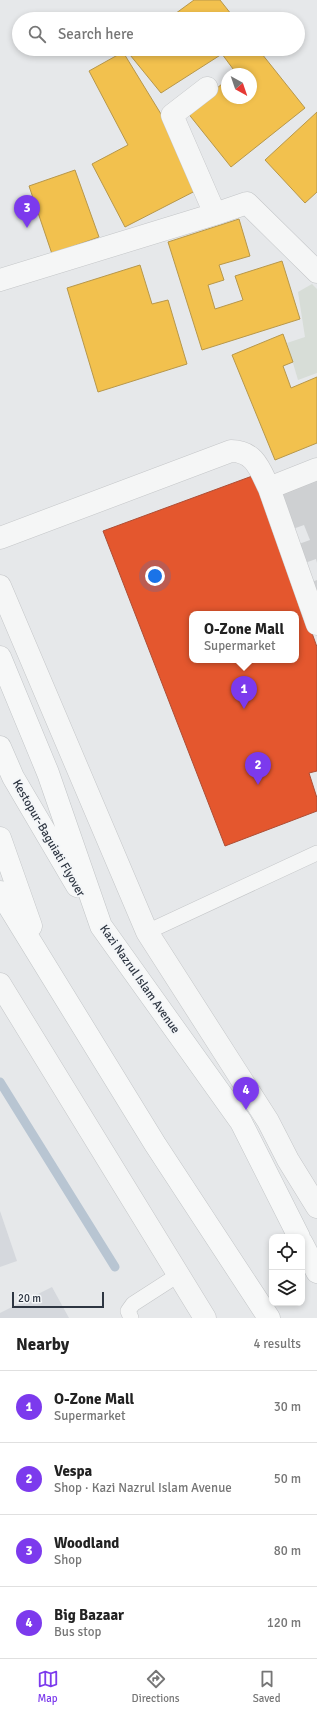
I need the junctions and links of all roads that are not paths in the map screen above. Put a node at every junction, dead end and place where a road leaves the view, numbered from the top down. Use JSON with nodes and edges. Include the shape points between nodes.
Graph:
{"nodes":[{"id":1,"x":208,"y":88,"type":"dead end"},
{"id":2,"x":215,"y":214,"type":"junction"},
{"id":3,"x":317,"y":272,"type":"edge"},
{"id":4,"x":0,"y":280,"type":"edge"},
{"id":5,"x":317,"y":469,"type":"edge"},
{"id":6,"x":269,"y":488,"type":"junction"},
{"id":7,"x":0,"y":538,"type":"edge"},
{"id":8,"x":0,"y":586,"type":"edge"},
{"id":9,"x":317,"y":624,"type":"edge"},
{"id":10,"x":0,"y":657,"type":"edge"},
{"id":11,"x":0,"y":747,"type":"edge"},
{"id":12,"x":0,"y":838,"type":"edge"},
{"id":13,"x":317,"y":853,"type":"edge"},
{"id":14,"x":0,"y":892,"type":"edge"},
{"id":15,"x":101,"y":926,"type":"junction"},
{"id":16,"x":147,"y":932,"type":"junction"},
{"id":17,"x":47,"y":970,"type":"junction"},
{"id":18,"x":0,"y":984,"type":"edge"},
{"id":19,"x":317,"y":1207,"type":"edge"},
{"id":20,"x":297,"y":1234,"type":"edge"},
{"id":21,"x":305,"y":1249,"type":"edge"},
{"id":22,"x":317,"y":1272,"type":"edge"},
{"id":23,"x":178,"y":1275,"type":"junction"},
{"id":24,"x":131,"y":1318,"type":"edge"},
{"id":25,"x":205,"y":1318,"type":"edge"},
{"id":26,"x":268,"y":1318,"type":"edge"}],
"edges":[{"from":1,"to":2,"type":"street","via":[[172,115]]},
{"from":2,"to":3,"type":"street","via":[[247,203]]},
{"from":2,"to":4,"type":"street"},
{"from":5,"to":6,"type":"street"},
{"from":6,"to":7,"type":"street","via":[[252,458],[242,452],[231,452]]},
{"from":6,"to":9,"type":"street"},
{"from":8,"to":16,"type":"street"},
{"from":10,"to":15,"type":"main road","name":"Kazi Nazrul Islam Avenue","via":[[48,773]]},
{"from":11,"to":15,"type":"main road","name":"Kestopur-Baguiati Flyover","via":[[13,777]]},
{"from":12,"to":17,"type":"main road"},
{"from":13,"to":16,"type":"lane"},
{"from":14,"to":17,"type":"main road"},
{"from":15,"to":20,"type":"main road","name":"Kazi Nazrul Islam Avenue","via":[[241,1122]]},
{"from":16,"to":19,"type":"street","via":[[268,1121]]},
{"from":17,"to":26,"type":"main road","via":[[155,1144]]},
{"from":18,"to":23,"type":"street"},
{"from":21,"to":22,"type":"main road"},
{"from":23,"to":24,"type":"lane","via":[[132,1304],[128,1311]]},
{"from":23,"to":25,"type":"street"}]}
